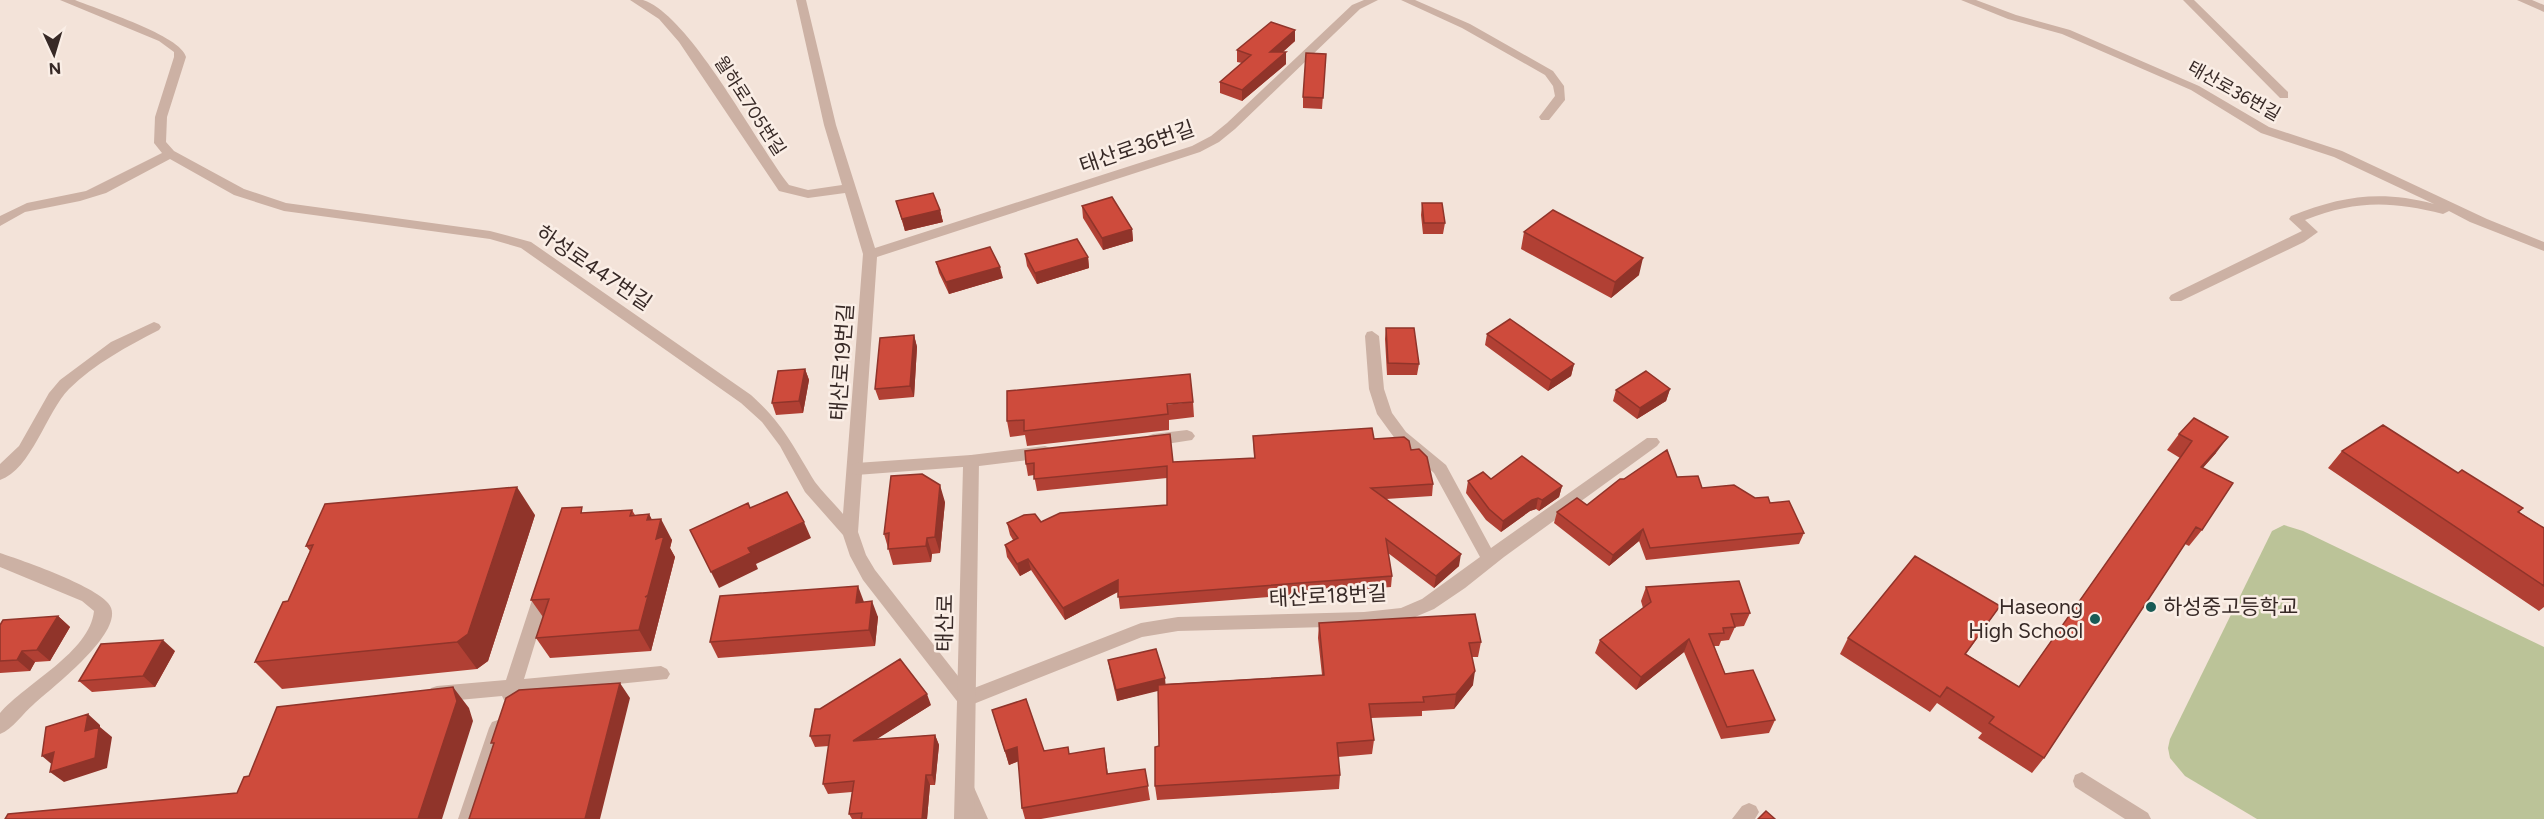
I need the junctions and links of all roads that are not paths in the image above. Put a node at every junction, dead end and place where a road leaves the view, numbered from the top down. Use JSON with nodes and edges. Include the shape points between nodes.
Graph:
{"nodes":[{"id":1,"x":65,"y":0,"type":"edge"},
{"id":2,"x":104,"y":0,"type":"edge"},
{"id":3,"x":635,"y":0,"type":"edge"},
{"id":4,"x":801,"y":0,"type":"edge"},
{"id":5,"x":1373,"y":0,"type":"edge"},
{"id":6,"x":1406,"y":0,"type":"edge"},
{"id":7,"x":1966,"y":0,"type":"edge"},
{"id":8,"x":2188,"y":0,"type":"edge"},
{"id":9,"x":2522,"y":0,"type":"edge"},
{"id":10,"x":88,"y":9,"type":"junction"},
{"id":11,"x":2544,"y":9,"type":"edge"},
{"id":12,"x":2284,"y":95,"type":"dead end"},
{"id":13,"x":1545,"y":117,"type":"dead end"},
{"id":14,"x":170,"y":154,"type":"junction"},
{"id":15,"x":850,"y":188,"type":"junction"},
{"id":16,"x":2482,"y":221,"type":"junction"},
{"id":17,"x":0,"y":222,"type":"edge"},
{"id":18,"x":2544,"y":247,"type":"edge"},
{"id":19,"x":870,"y":254,"type":"junction"},
{"id":20,"x":2176,"y":298,"type":"dead end"},
{"id":21,"x":154,"y":327,"type":"dead end"},
{"id":22,"x":1372,"y":336,"type":"dead end"},
{"id":23,"x":1187,"y":436,"type":"dead end"},
{"id":24,"x":1141,"y":441,"type":"edge"},
{"id":25,"x":1652,"y":442,"type":"dead end"},
{"id":26,"x":1062,"y":450,"type":"edge"},
{"id":27,"x":971,"y":460,"type":"junction"},
{"id":28,"x":856,"y":469,"type":"junction"},
{"id":29,"x":0,"y":474,"type":"edge"},
{"id":30,"x":850,"y":532,"type":"junction"},
{"id":31,"x":1489,"y":559,"type":"junction"},
{"id":32,"x":0,"y":560,"type":"edge"},
{"id":33,"x":548,"y":578,"type":"edge"},
{"id":34,"x":662,"y":674,"type":"dead end"},
{"id":35,"x":512,"y":687,"type":"junction"},
{"id":36,"x":420,"y":696,"type":"edge"},
{"id":37,"x":966,"y":699,"type":"junction"},
{"id":38,"x":0,"y":726,"type":"edge"},
{"id":39,"x":2082,"y":781,"type":"dead end"},
{"id":40,"x":964,"y":787,"type":"junction"},
{"id":41,"x":468,"y":819,"type":"edge"},
{"id":42,"x":964,"y":819,"type":"edge"},
{"id":43,"x":978,"y":819,"type":"edge"},
{"id":44,"x":2141,"y":819,"type":"edge"}],
"edges":[{"from":1,"to":10,"type":"street"},
{"from":2,"to":10,"type":"street"},
{"from":3,"to":15,"type":"street","name":"월하로705번길","via":[[667,21],[711,75],[784,188],[810,195]]},
{"from":4,"to":15,"type":"street","name":"태산로19번길","via":[[830,125]]},
{"from":5,"to":19,"type":"street","name":"태산로36번길","via":[[1356,7],[1231,126],[1196,149]]},
{"from":6,"to":13,"type":"street","via":[[1466,26],[1548,73],[1562,93]]},
{"from":7,"to":16,"type":"street","name":"태산로36번길","via":[[2066,32],[2195,88],[2265,130],[2338,154]]},
{"from":8,"to":12,"type":"street"},
{"from":9,"to":11,"type":"street"},
{"from":10,"to":14,"type":"street","via":[[163,39],[180,51],[160,131],[160,144]]},
{"from":14,"to":17,"type":"street","via":[[95,192],[61,202],[34,204]]},
{"from":14,"to":30,"type":"street","name":"하성로447번길","via":[[239,192],[284,207],[490,235],[526,244],[746,399],[767,418],[811,488]]},
{"from":15,"to":19,"type":"street","name":"태산로19번길"},
{"from":16,"to":18,"type":"street"},
{"from":16,"to":20,"type":"street","via":[[2399,199],[2346,201],[2296,219],[2311,232],[2299,239]]},
{"from":19,"to":28,"type":"street","name":"태산로19번길"},
{"from":21,"to":29,"type":"street","via":[[116,346],[65,384],[24,450]]},
{"from":22,"to":31,"type":"street","via":[[1375,383],[1385,414],[1399,434],[1440,469]]},
{"from":23,"to":24,"type":"street"},
{"from":25,"to":31,"type":"street","name":"태산로18번길"},
{"from":26,"to":27,"type":"street"},
{"from":27,"to":28,"type":"street"},
{"from":27,"to":37,"type":"street","name":"태산로"},
{"from":28,"to":30,"type":"street","name":"태산로19번길"},
{"from":30,"to":37,"type":"street","name":"태산로19번길","via":[[869,575]]},
{"from":31,"to":37,"type":"street","name":"태산로18번길","via":[[1428,604],[1402,615],[1179,624],[1141,630]]},
{"from":32,"to":38,"type":"street","via":[[88,596],[103,608],[105,618],[93,640],[16,707]]},
{"from":33,"to":35,"type":"street"},
{"from":34,"to":35,"type":"street"},
{"from":35,"to":36,"type":"street"},
{"from":35,"to":41,"type":"street"},
{"from":37,"to":40,"type":"street","name":"태산로"},
{"from":39,"to":44,"type":"street"},
{"from":40,"to":42,"type":"street","name":"태산로"},
{"from":40,"to":43,"type":"street","name":"태산로"}]}
